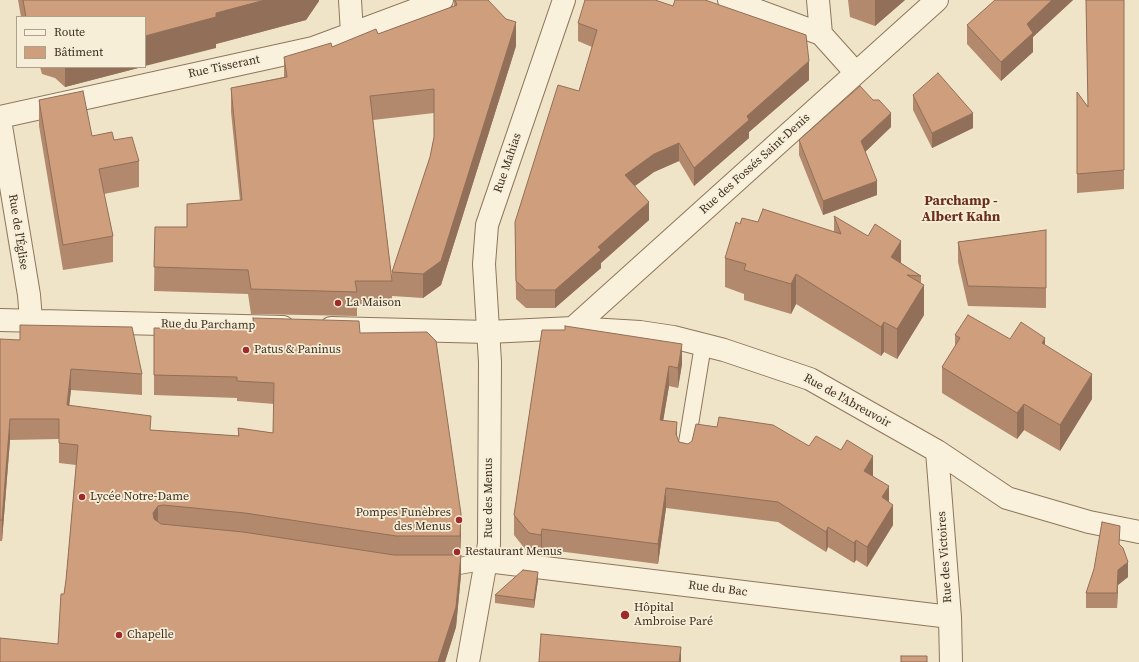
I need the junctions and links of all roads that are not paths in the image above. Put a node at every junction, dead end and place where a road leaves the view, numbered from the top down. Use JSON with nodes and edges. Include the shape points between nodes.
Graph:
{"nodes":[{"id":1,"x":350,"y":0,"type":"edge"},
{"id":2,"x":442,"y":0,"type":"edge"},
{"id":3,"x":564,"y":0,"type":"edge"},
{"id":4,"x":729,"y":0,"type":"edge"},
{"id":5,"x":818,"y":0,"type":"edge"},
{"id":6,"x":937,"y":0,"type":"edge"},
{"id":7,"x":352,"y":32,"type":"junction"},
{"id":8,"x":821,"y":34,"type":"junction"},
{"id":9,"x":856,"y":73,"type":"junction"},
{"id":10,"x":0,"y":119,"type":"edge"},
{"id":11,"x":0,"y":320,"type":"edge"},
{"id":12,"x":31,"y":320,"type":"junction"},
{"id":13,"x":573,"y":328,"type":"junction"},
{"id":14,"x":488,"y":332,"type":"junction"},
{"id":15,"x":703,"y":345,"type":"junction"},
{"id":16,"x":937,"y":451,"type":"junction"},
{"id":17,"x":685,"y":455,"type":"edge"},
{"id":18,"x":1139,"y":532,"type":"edge"},
{"id":19,"x":487,"y":561,"type":"junction"},
{"id":20,"x":427,"y":566,"type":"edge"},
{"id":21,"x":950,"y":616,"type":"junction"},
{"id":22,"x":468,"y":662,"type":"edge"},
{"id":23,"x":951,"y":662,"type":"edge"}],
"edges":[{"from":1,"to":7,"type":"street"},
{"from":2,"to":7,"type":"street","name":"Rue Tisserant"},
{"from":3,"to":14,"type":"street","name":"Rue Mahias","via":[[486,225],[484,264]]},
{"from":4,"to":8,"type":"street"},
{"from":5,"to":8,"type":"street"},
{"from":6,"to":9,"type":"street","name":"Rue des Fossés Saint-Denis"},
{"from":7,"to":10,"type":"street","name":"Rue Tisserant","via":[[313,48]]},
{"from":8,"to":9,"type":"street"},
{"from":9,"to":13,"type":"street","name":"Rue des Fossés Saint-Denis"},
{"from":10,"to":12,"type":"street","name":"Rue de l'Église"},
{"from":11,"to":12,"type":"street","name":"Rue du Parchamp"},
{"from":12,"to":14,"type":"street","name":"Rue du Parchamp"},
{"from":13,"to":14,"type":"street","name":"Rue de l'Abreuvoir"},
{"from":13,"to":15,"type":"street","name":"Rue de l'Abreuvoir","via":[[640,332]]},
{"from":14,"to":19,"type":"street","name":"Rue des Menus","via":[[490,362]]},
{"from":15,"to":16,"type":"street","name":"Rue de l'Abreuvoir","via":[[810,379]]},
{"from":15,"to":17,"type":"lane"},
{"from":16,"to":18,"type":"street","name":"Rue de l'Abreuvoir","via":[[1007,498],[1089,522]]},
{"from":16,"to":21,"type":"street","name":"Rue des Victoires"},
{"from":19,"to":20,"type":"lane","via":[[459,566]]},
{"from":19,"to":21,"type":"street","name":"Rue du Bac"},
{"from":19,"to":22,"type":"street","name":"Rue des Menus"},
{"from":21,"to":23,"type":"street","name":"Rue des Victoires"}]}
